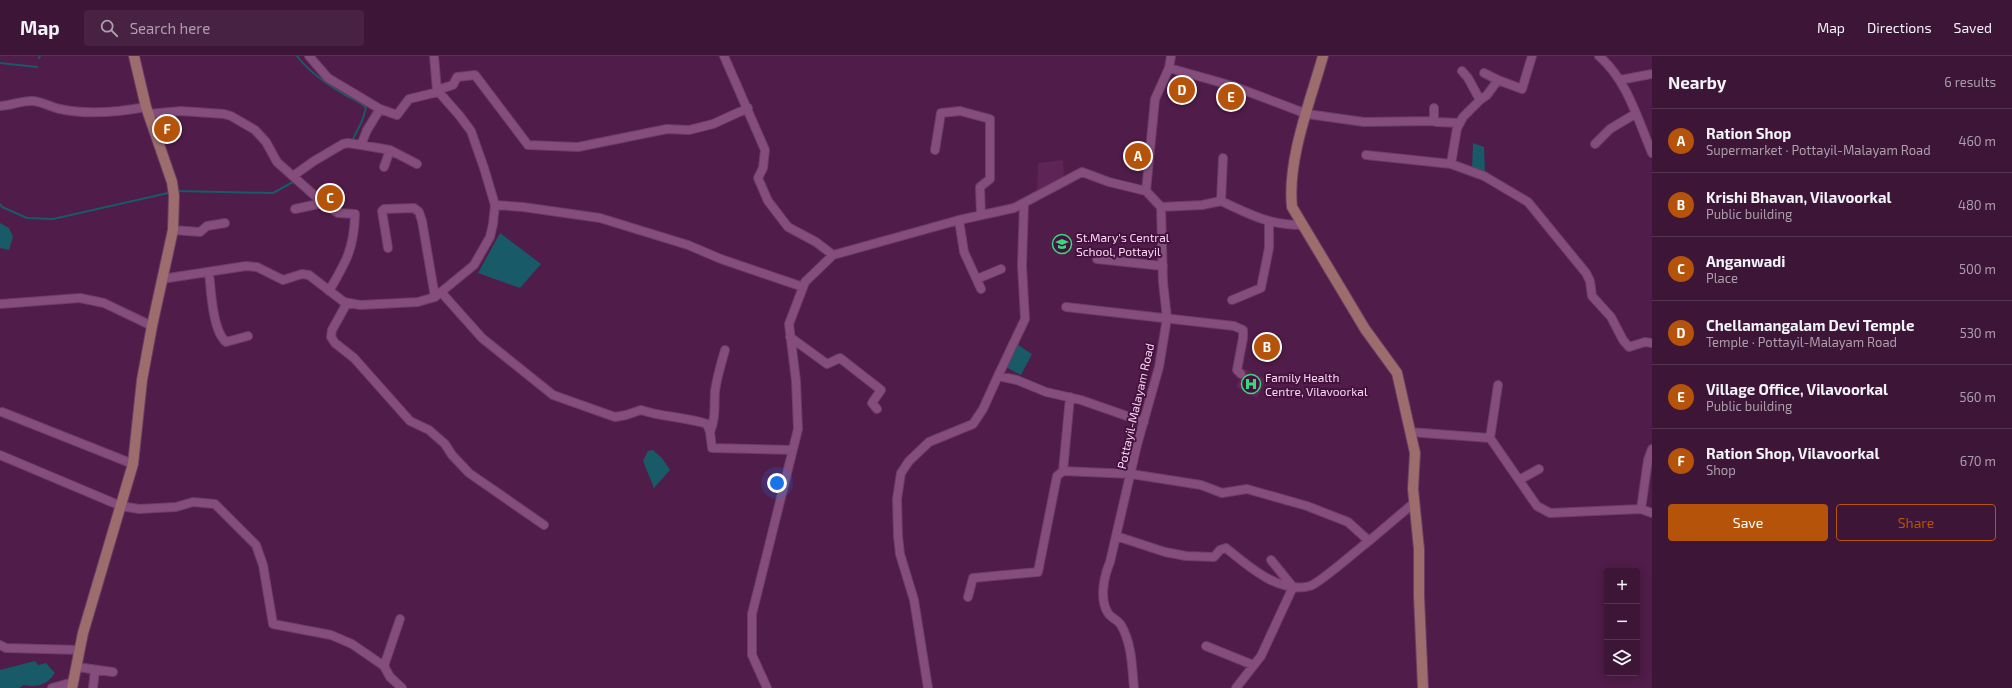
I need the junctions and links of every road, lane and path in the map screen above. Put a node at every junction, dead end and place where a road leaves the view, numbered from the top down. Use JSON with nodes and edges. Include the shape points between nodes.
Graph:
{"nodes":[{"id":1,"x":134,"y":56,"type":"edge"},
{"id":2,"x":309,"y":56,"type":"edge"},
{"id":3,"x":434,"y":56,"type":"edge"},
{"id":4,"x":724,"y":56,"type":"edge"},
{"id":5,"x":1170,"y":56,"type":"edge"},
{"id":6,"x":1323,"y":56,"type":"edge"},
{"id":7,"x":1532,"y":56,"type":"edge"},
{"id":8,"x":1599,"y":56,"type":"edge"},
{"id":9,"x":1169,"y":68,"type":"junction"},
{"id":10,"x":1462,"y":72,"type":"dead end"},
{"id":11,"x":1484,"y":73,"type":"dead end"},
{"id":12,"x":1652,"y":74,"type":"edge"},
{"id":13,"x":1498,"y":80,"type":"junction"},
{"id":14,"x":1620,"y":80,"type":"junction"},
{"id":15,"x":438,"y":91,"type":"junction"},
{"id":16,"x":1480,"y":100,"type":"junction"},
{"id":17,"x":0,"y":106,"type":"edge"},
{"id":18,"x":748,"y":108,"type":"junction"},
{"id":19,"x":1434,"y":108,"type":"dead end"},
{"id":20,"x":380,"y":109,"type":"junction"},
{"id":21,"x":148,"y":110,"type":"junction"},
{"id":22,"x":1307,"y":114,"type":"junction"},
{"id":23,"x":1635,"y":114,"type":"junction"},
{"id":24,"x":1434,"y":120,"type":"junction"},
{"id":25,"x":1460,"y":123,"type":"junction"},
{"id":26,"x":1595,"y":144,"type":"dead end"},
{"id":27,"x":361,"y":145,"type":"junction"},
{"id":28,"x":390,"y":150,"type":"junction"},
{"id":29,"x":935,"y":150,"type":"dead end"},
{"id":30,"x":1652,"y":153,"type":"edge"},
{"id":31,"x":1366,"y":155,"type":"dead end"},
{"id":32,"x":1223,"y":158,"type":"dead end"},
{"id":33,"x":418,"y":164,"type":"dead end"},
{"id":34,"x":1451,"y":164,"type":"junction"},
{"id":35,"x":384,"y":167,"type":"dead end"},
{"id":36,"x":295,"y":178,"type":"junction"},
{"id":37,"x":1146,"y":191,"type":"junction"},
{"id":38,"x":1221,"y":201,"type":"junction"},
{"id":39,"x":323,"y":203,"type":"junction"},
{"id":40,"x":1024,"y":203,"type":"junction"},
{"id":41,"x":495,"y":206,"type":"junction"},
{"id":42,"x":1161,"y":206,"type":"junction"},
{"id":43,"x":295,"y":209,"type":"dead end"},
{"id":44,"x":981,"y":215,"type":"junction"},
{"id":45,"x":959,"y":220,"type":"junction"},
{"id":46,"x":1269,"y":222,"type":"junction"},
{"id":47,"x":225,"y":223,"type":"dead end"},
{"id":48,"x":1302,"y":225,"type":"junction"},
{"id":49,"x":173,"y":230,"type":"junction"},
{"id":50,"x":388,"y":248,"type":"dead end"},
{"id":51,"x":833,"y":256,"type":"junction"},
{"id":52,"x":1098,"y":259,"type":"dead end"},
{"id":53,"x":1163,"y":266,"type":"junction"},
{"id":54,"x":1001,"y":269,"type":"dead end"},
{"id":55,"x":209,"y":272,"type":"junction"},
{"id":56,"x":162,"y":279,"type":"junction"},
{"id":57,"x":977,"y":279,"type":"junction"},
{"id":58,"x":803,"y":287,"type":"junction"},
{"id":59,"x":981,"y":289,"type":"dead end"},
{"id":60,"x":329,"y":291,"type":"junction"},
{"id":61,"x":438,"y":295,"type":"junction"},
{"id":62,"x":1232,"y":300,"type":"dead end"},
{"id":63,"x":347,"y":303,"type":"junction"},
{"id":64,"x":0,"y":304,"type":"edge"},
{"id":65,"x":1066,"y":307,"type":"dead end"},
{"id":66,"x":1167,"y":318,"type":"junction"},
{"id":67,"x":152,"y":326,"type":"junction"},
{"id":68,"x":248,"y":336,"type":"dead end"},
{"id":69,"x":790,"y":337,"type":"junction"},
{"id":70,"x":1652,"y":343,"type":"edge"},
{"id":71,"x":725,"y":350,"type":"dead end"},
{"id":72,"x":1241,"y":374,"type":"dead end"},
{"id":73,"x":998,"y":376,"type":"junction"},
{"id":74,"x":1498,"y":385,"type":"dead end"},
{"id":75,"x":1070,"y":397,"type":"junction"},
{"id":76,"x":877,"y":409,"type":"dead end"},
{"id":77,"x":2,"y":412,"type":"dead end"},
{"id":78,"x":1144,"y":422,"type":"junction"},
{"id":79,"x":710,"y":432,"type":"junction"},
{"id":80,"x":1410,"y":432,"type":"junction"},
{"id":81,"x":1490,"y":438,"type":"junction"},
{"id":82,"x":1652,"y":449,"type":"edge"},
{"id":83,"x":792,"y":450,"type":"junction"},
{"id":84,"x":0,"y":455,"type":"edge"},
{"id":85,"x":133,"y":464,"type":"junction"},
{"id":86,"x":1538,"y":469,"type":"dead end"},
{"id":87,"x":1063,"y":471,"type":"junction"},
{"id":88,"x":1131,"y":474,"type":"junction"},
{"id":89,"x":1519,"y":480,"type":"junction"},
{"id":90,"x":1415,"y":502,"type":"junction"},
{"id":91,"x":121,"y":506,"type":"junction"},
{"id":92,"x":1641,"y":510,"type":"junction"},
{"id":93,"x":1652,"y":513,"type":"edge"},
{"id":94,"x":544,"y":525,"type":"dead end"},
{"id":95,"x":1116,"y":536,"type":"junction"},
{"id":96,"x":1369,"y":541,"type":"junction"},
{"id":97,"x":1271,"y":560,"type":"dead end"},
{"id":98,"x":1293,"y":587,"type":"junction"},
{"id":99,"x":968,"y":597,"type":"dead end"},
{"id":100,"x":400,"y":619,"type":"dead end"},
{"id":101,"x":0,"y":645,"type":"edge"},
{"id":102,"x":1206,"y":646,"type":"dead end"},
{"id":103,"x":80,"y":650,"type":"junction"},
{"id":104,"x":1253,"y":665,"type":"junction"},
{"id":105,"x":384,"y":666,"type":"junction"},
{"id":106,"x":76,"y":667,"type":"junction"},
{"id":107,"x":95,"y":670,"type":"junction"},
{"id":108,"x":113,"y":672,"type":"dead end"},
{"id":109,"x":73,"y":685,"type":"edge"},
{"id":110,"x":52,"y":688,"type":"edge"},
{"id":111,"x":93,"y":688,"type":"edge"},
{"id":112,"x":402,"y":688,"type":"edge"},
{"id":113,"x":767,"y":688,"type":"edge"},
{"id":114,"x":928,"y":688,"type":"edge"},
{"id":115,"x":1134,"y":688,"type":"edge"},
{"id":116,"x":1236,"y":688,"type":"edge"},
{"id":117,"x":1423,"y":688,"type":"edge"}],
"edges":[{"from":1,"to":21,"type":"street"},
{"from":2,"to":20,"type":"street","via":[[328,78]]},
{"from":3,"to":15,"type":"street"},
{"from":4,"to":18,"type":"street"},
{"from":5,"to":9,"type":"street"},
{"from":6,"to":22,"type":"street"},
{"from":7,"to":13,"type":"street","via":[[1522,89]]},
{"from":8,"to":14,"type":"street","via":[[1609,64]]},
{"from":9,"to":22,"type":"street","via":[[1232,86]]},
{"from":9,"to":37,"type":"street","via":[[1155,99]]},
{"from":10,"to":16,"type":"street"},
{"from":11,"to":13,"type":"street"},
{"from":12,"to":14,"type":"street"},
{"from":13,"to":16,"type":"street"},
{"from":14,"to":23,"type":"street"},
{"from":15,"to":18,"type":"street","via":[[453,86],[457,77],[475,75],[528,145],[578,147],[661,130],[689,130],[713,124]]},
{"from":15,"to":20,"type":"street","via":[[409,99],[397,115]]},
{"from":15,"to":41,"type":"street","via":[[471,131]]},
{"from":16,"to":25,"type":"street"},
{"from":17,"to":21,"type":"street","via":[[33,101],[59,109],[93,112]]},
{"from":18,"to":51,"type":"street","via":[[765,150],[763,168],[758,178],[768,201],[788,227],[816,242]]},
{"from":19,"to":24,"type":"street"},
{"from":20,"to":27,"type":"street"},
{"from":21,"to":36,"type":"street","via":[[232,116],[254,130],[266,142],[277,162]]},
{"from":21,"to":49,"type":"street","via":[[172,182]]},
{"from":22,"to":24,"type":"street","via":[[1364,122]]},
{"from":22,"to":48,"type":"street","via":[[1297,146],[1290,189],[1292,207]]},
{"from":23,"to":26,"type":"street","via":[[1610,129]]},
{"from":23,"to":30,"type":"street"},
{"from":24,"to":25,"type":"street"},
{"from":25,"to":34,"type":"street"},
{"from":27,"to":28,"type":"street"},
{"from":27,"to":36,"type":"street","via":[[348,143],[314,161]]},
{"from":28,"to":33,"type":"street"},
{"from":28,"to":35,"type":"street"},
{"from":29,"to":44,"type":"street","via":[[941,113],[960,111],[990,119],[990,179],[980,187]]},
{"from":31,"to":34,"type":"street"},
{"from":32,"to":38,"type":"street"},
{"from":34,"to":70,"type":"street","via":[[1484,176],[1528,202],[1586,273],[1592,296],[1611,317],[1626,344],[1629,347],[1645,342]]},
{"from":36,"to":39,"type":"street"},
{"from":37,"to":40,"type":"street","via":[[1108,182],[1082,172]]},
{"from":37,"to":42,"type":"street"},
{"from":38,"to":42,"type":"street","via":[[1202,206]]},
{"from":38,"to":46,"type":"street"},
{"from":39,"to":43,"type":"street"},
{"from":39,"to":60,"type":"street","via":[[338,213],[355,214],[353,241],[347,259]]},
{"from":40,"to":44,"type":"street","via":[[1014,208]]},
{"from":40,"to":73,"type":"street","via":[[1022,266],[1025,319]]},
{"from":41,"to":58,"type":"street","via":[[523,207],[600,218],[688,245]]},
{"from":41,"to":61,"type":"street","via":[[490,237],[474,265]]},
{"from":42,"to":53,"type":"street","name":"Pottayil-Malayam Road"},
{"from":44,"to":45,"type":"street"},
{"from":45,"to":51,"type":"street"},
{"from":45,"to":57,"type":"street","via":[[964,252]]},
{"from":46,"to":48,"type":"street"},
{"from":46,"to":62,"type":"street","via":[[1270,248],[1261,288]]},
{"from":47,"to":49,"type":"street","via":[[207,226],[200,232]]},
{"from":48,"to":80,"type":"street","via":[[1364,329],[1397,374]]},
{"from":49,"to":56,"type":"street"},
{"from":50,"to":61,"type":"street","via":[[382,211],[414,208],[422,220]]},
{"from":51,"to":58,"type":"street","via":[[805,282]]},
{"from":52,"to":53,"type":"street"},
{"from":53,"to":66,"type":"street","name":"Pottayil-Malayam Road"},
{"from":54,"to":57,"type":"street"},
{"from":55,"to":56,"type":"street"},
{"from":55,"to":60,"type":"street","via":[[246,266],[257,267],[283,280],[302,274],[309,275]]},
{"from":55,"to":68,"type":"street","via":[[215,317],[223,339],[226,342]]},
{"from":56,"to":67,"type":"street"},
{"from":57,"to":59,"type":"street"},
{"from":58,"to":69,"type":"street","via":[[789,324]]},
{"from":60,"to":63,"type":"street"},
{"from":61,"to":63,"type":"street","via":[[418,302],[360,305]]},
{"from":61,"to":79,"type":"street","via":[[482,338],[553,394],[615,417],[641,410],[707,424]]},
{"from":63,"to":94,"type":"street","via":[[332,330],[331,337],[335,342],[354,358],[410,421],[429,430],[445,444],[468,473]]},
{"from":64,"to":67,"type":"street","via":[[80,298],[104,303]]},
{"from":65,"to":66,"type":"street"},
{"from":66,"to":72,"type":"street","via":[[1234,326],[1242,330],[1237,370]]},
{"from":66,"to":78,"type":"street","name":"Pottayil-Malayam Road","via":[[1159,367]]},
{"from":67,"to":85,"type":"street","via":[[139,403]]},
{"from":69,"to":76,"type":"street","via":[[827,364],[840,358],[881,390],[872,403]]},
{"from":69,"to":83,"type":"street","via":[[796,381],[798,429]]},
{"from":71,"to":79,"type":"street","via":[[715,392],[715,421]]},
{"from":73,"to":75,"type":"street"},
{"from":73,"to":114,"type":"street","via":[[973,424],[929,442],[909,461],[901,473],[897,499],[900,554],[914,600]]},
{"from":74,"to":81,"type":"street"},
{"from":75,"to":78,"type":"street"},
{"from":75,"to":87,"type":"street"},
{"from":77,"to":85,"type":"street"},
{"from":78,"to":88,"type":"street","name":"Pottayil-Malayam Road"},
{"from":79,"to":83,"type":"street","via":[[712,448]]},
{"from":80,"to":81,"type":"street"},
{"from":80,"to":90,"type":"street","via":[[1415,453]]},
{"from":81,"to":89,"type":"street"},
{"from":82,"to":92,"type":"street"},
{"from":83,"to":113,"type":"street","via":[[752,614],[752,655]]},
{"from":84,"to":91,"type":"street"},
{"from":85,"to":91,"type":"street"},
{"from":86,"to":89,"type":"street"},
{"from":87,"to":88,"type":"street"},
{"from":87,"to":99,"type":"street","via":[[1057,476],[1038,572],[973,578]]},
{"from":88,"to":95,"type":"street","name":"Pottayil-Malayam Road"},
{"from":88,"to":96,"type":"street","via":[[1201,485],[1222,493],[1247,489],[1307,506],[1348,522]]},
{"from":89,"to":92,"type":"street","via":[[1537,506],[1550,513]]},
{"from":90,"to":96,"type":"street"},
{"from":90,"to":117,"type":"street"},
{"from":91,"to":103,"type":"street"},
{"from":91,"to":105,"type":"street","via":[[140,509],[176,508],[193,502],[215,504],[256,546],[263,565],[273,624],[331,635],[352,644]]},
{"from":92,"to":93,"type":"street"},
{"from":95,"to":98,"type":"street","via":[[1186,556],[1214,557],[1226,548],[1262,576]]},
{"from":95,"to":115,"type":"street","name":"Pottayil-Malayam Road","via":[[1105,573],[1103,601],[1108,613],[1121,624],[1127,640],[1132,656]]},
{"from":96,"to":98,"type":"street","via":[[1311,586]]},
{"from":97,"to":98,"type":"street"},
{"from":98,"to":104,"type":"street","via":[[1261,656]]},
{"from":100,"to":105,"type":"street"},
{"from":101,"to":103,"type":"street","via":[[6,648]]},
{"from":102,"to":104,"type":"street"},
{"from":103,"to":106,"type":"street"},
{"from":104,"to":116,"type":"street"},
{"from":105,"to":112,"type":"street","via":[[390,677]]},
{"from":106,"to":107,"type":"street"},
{"from":106,"to":109,"type":"street"},
{"from":107,"to":108,"type":"street"},
{"from":107,"to":111,"type":"street"},
{"from":109,"to":110,"type":"street"}]}
